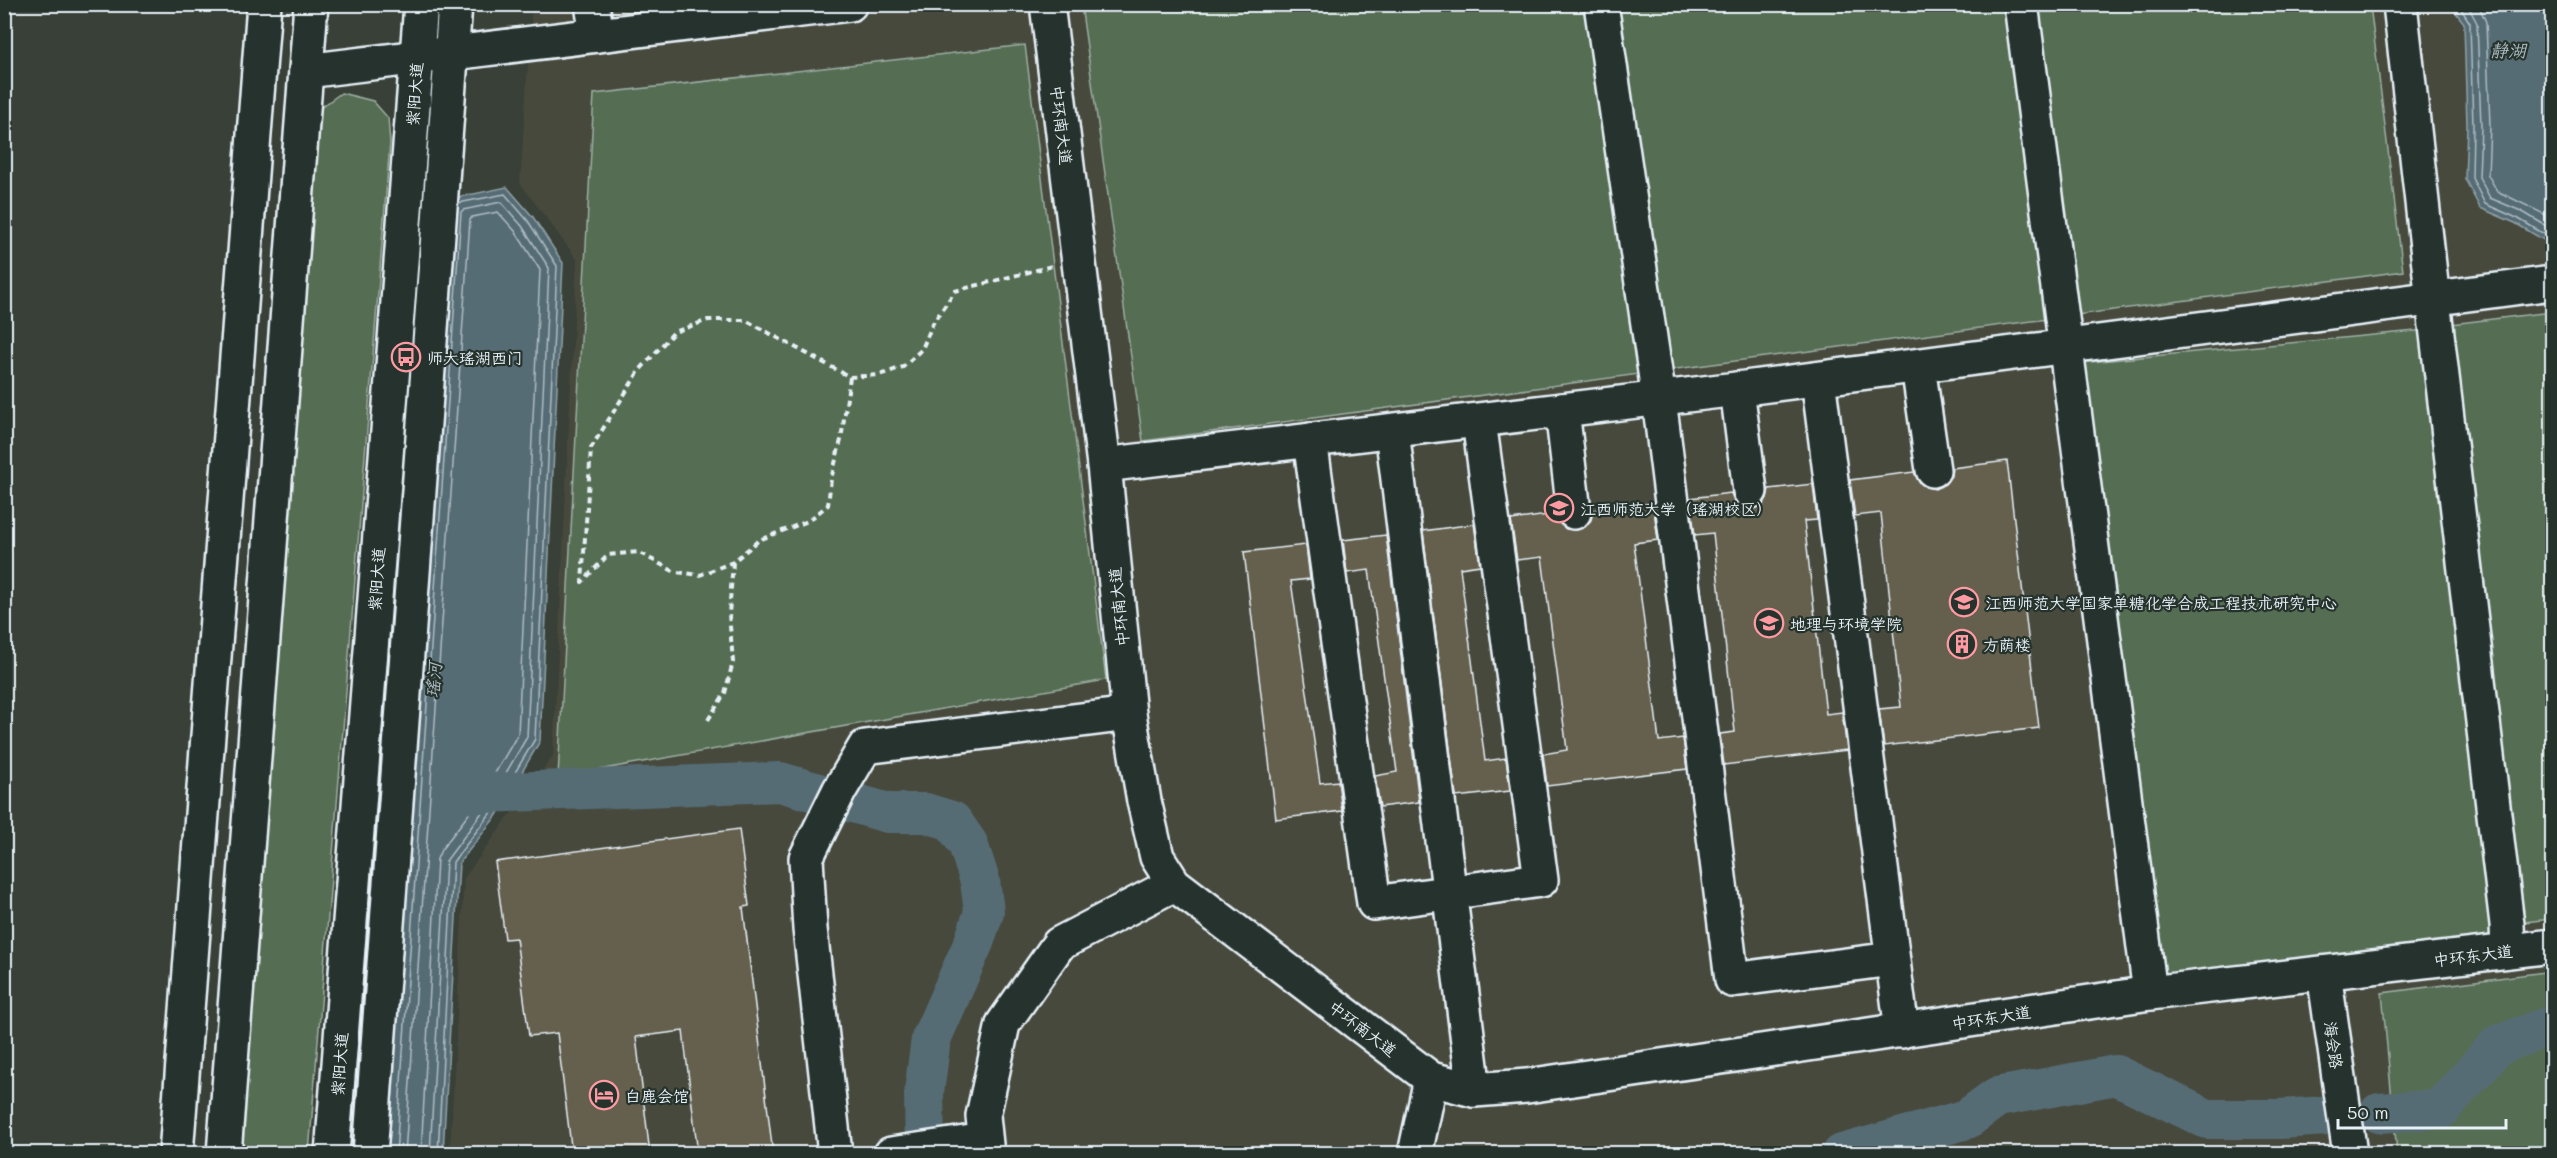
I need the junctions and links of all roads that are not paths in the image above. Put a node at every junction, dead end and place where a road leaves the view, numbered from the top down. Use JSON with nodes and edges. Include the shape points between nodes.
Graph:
{"nodes":[{"id":1,"x":264,"y":4,"type":"edge"},
{"id":2,"x":311,"y":4,"type":"edge"},
{"id":3,"x":421,"y":4,"type":"edge"},
{"id":4,"x":455,"y":4,"type":"edge"},
{"id":5,"x":850,"y":4,"type":"edge"},
{"id":6,"x":1602,"y":4,"type":"edge"},
{"id":7,"x":2022,"y":4,"type":"edge"},
{"id":8,"x":2400,"y":4,"type":"edge"},
{"id":9,"x":1050,"y":5,"type":"edge"},
{"id":10,"x":595,"y":20,"type":"edge"},
{"id":11,"x":451,"y":53,"type":"junction"},
{"id":12,"x":417,"y":57,"type":"junction"},
{"id":13,"x":306,"y":71,"type":"junction"},
{"id":14,"x":2553,"y":283,"type":"edge"},
{"id":15,"x":2432,"y":299,"type":"junction"},
{"id":16,"x":2067,"y":348,"type":"junction"},
{"id":17,"x":1918,"y":366,"type":"junction"},
{"id":18,"x":1818,"y":379,"type":"junction"},
{"id":19,"x":1737,"y":389,"type":"junction"},
{"id":20,"x":1659,"y":399,"type":"junction"},
{"id":21,"x":1562,"y":410,"type":"junction"},
{"id":22,"x":1479,"y":421,"type":"junction"},
{"id":23,"x":1392,"y":431,"type":"junction"},
{"id":24,"x":1310,"y":440,"type":"junction"},
{"id":25,"x":1104,"y":465,"type":"junction"},
{"id":26,"x":1933,"y":470,"type":"dead end"},
{"id":27,"x":1750,"y":491,"type":"dead end"},
{"id":28,"x":1574,"y":512,"type":"dead end"},
{"id":29,"x":1129,"y":714,"type":"junction"},
{"id":30,"x":1174,"y":884,"type":"junction"},
{"id":31,"x":1449,"y":892,"type":"junction"},
{"id":32,"x":2553,"y":946,"type":"edge"},
{"id":33,"x":2508,"y":951,"type":"junction"},
{"id":34,"x":1892,"y":959,"type":"junction"},
{"id":35,"x":2324,"y":973,"type":"junction"},
{"id":36,"x":2150,"y":993,"type":"junction"},
{"id":37,"x":1902,"y":1031,"type":"junction"},
{"id":38,"x":1431,"y":1079,"type":"junction"},
{"id":39,"x":1474,"y":1090,"type":"junction"},
{"id":40,"x":986,"y":1147,"type":"edge"},
{"id":41,"x":913,"y":1150,"type":"edge"},
{"id":42,"x":176,"y":1154,"type":"edge"},
{"id":43,"x":224,"y":1154,"type":"edge"},
{"id":44,"x":332,"y":1154,"type":"edge"},
{"id":45,"x":370,"y":1154,"type":"edge"},
{"id":46,"x":835,"y":1154,"type":"edge"},
{"id":47,"x":1414,"y":1154,"type":"edge"},
{"id":48,"x":2350,"y":1154,"type":"edge"}],
"edges":[{"from":1,"to":42,"type":"main road"},
{"from":2,"to":13,"type":"main road"},
{"from":3,"to":12,"type":"main road","name":"紫阳大道"},
{"from":4,"to":11,"type":"main road"},
{"from":5,"to":10,"type":"main road"},
{"from":6,"to":20,"type":"main road"},
{"from":7,"to":16,"type":"main road"},
{"from":8,"to":15,"type":"main road"},
{"from":9,"to":25,"type":"main road","name":"中环南大道"},
{"from":10,"to":11,"type":"main road"},
{"from":11,"to":12,"type":"main road"},
{"from":11,"to":45,"type":"main road"},
{"from":12,"to":13,"type":"main road"},
{"from":12,"to":44,"type":"main road","name":"紫阳大道"},
{"from":13,"to":43,"type":"main road"},
{"from":14,"to":15,"type":"main road"},
{"from":15,"to":16,"type":"main road"},
{"from":15,"to":33,"type":"main road"},
{"from":16,"to":17,"type":"main road"},
{"from":16,"to":36,"type":"main road"},
{"from":17,"to":18,"type":"main road"},
{"from":17,"to":26,"type":"main road"},
{"from":18,"to":19,"type":"main road"},
{"from":18,"to":34,"type":"main road"},
{"from":19,"to":20,"type":"main road"},
{"from":19,"to":27,"type":"main road"},
{"from":20,"to":21,"type":"main road"},
{"from":20,"to":34,"type":"main road","via":[[1732,980]]},
{"from":21,"to":22,"type":"main road"},
{"from":21,"to":28,"type":"main road"},
{"from":22,"to":23,"type":"main road"},
{"from":22,"to":31,"type":"main road","via":[[1541,880]]},
{"from":23,"to":24,"type":"main road"},
{"from":23,"to":31,"type":"main road"},
{"from":24,"to":25,"type":"main road"},
{"from":24,"to":31,"type":"main road","via":[[1374,903]]},
{"from":25,"to":29,"type":"main road","name":"中环南大道"},
{"from":29,"to":30,"type":"main road","name":"中环南大道","via":[[1157,857]]},
{"from":29,"to":46,"type":"main road","via":[[865,747],[806,858]]},
{"from":30,"to":38,"type":"main road","name":"中环南大道"},
{"from":30,"to":40,"type":"main road","via":[[1059,944],[1003,1024],[983,1116]]},
{"from":31,"to":39,"type":"main road"},
{"from":32,"to":33,"type":"main road","name":"中环东大道"},
{"from":33,"to":35,"type":"main road","name":"中环东大道"},
{"from":34,"to":37,"type":"main road"},
{"from":35,"to":36,"type":"main road","name":"中环东大道"},
{"from":35,"to":48,"type":"main road","name":"海会路"},
{"from":36,"to":37,"type":"main road","name":"中环东大道"},
{"from":37,"to":39,"type":"main road","name":"中环东大道","via":[[1527,1086]]},
{"from":38,"to":39,"type":"main road","name":"中环东大道"},
{"from":38,"to":47,"type":"main road"},
{"from":40,"to":41,"type":"main road"}]}
